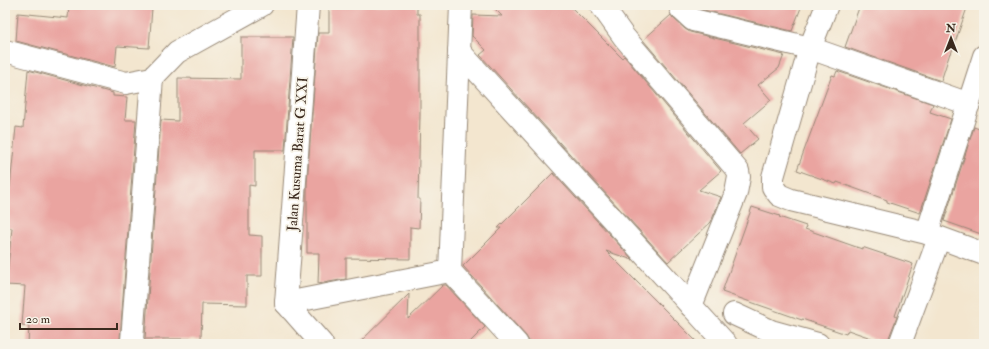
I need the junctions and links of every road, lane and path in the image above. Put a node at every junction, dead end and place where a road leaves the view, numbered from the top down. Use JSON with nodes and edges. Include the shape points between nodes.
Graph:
{"nodes":[{"id":1,"x":262,"y":5,"type":"edge"},
{"id":2,"x":308,"y":5,"type":"edge"},
{"id":3,"x":461,"y":5,"type":"edge"},
{"id":4,"x":601,"y":5,"type":"edge"},
{"id":5,"x":680,"y":5,"type":"edge"},
{"id":6,"x":827,"y":5,"type":"edge"},
{"id":7,"x":810,"y":48,"type":"junction"},
{"id":8,"x":5,"y":51,"type":"edge"},
{"id":9,"x":459,"y":51,"type":"junction"},
{"id":10,"x":984,"y":56,"type":"edge"},
{"id":11,"x":152,"y":78,"type":"junction"},
{"id":12,"x":969,"y":104,"type":"junction"},
{"id":13,"x":933,"y":236,"type":"junction"},
{"id":14,"x":984,"y":254,"type":"edge"},
{"id":15,"x":450,"y":271,"type":"junction"},
{"id":16,"x":286,"y":303,"type":"junction"},
{"id":17,"x":691,"y":306,"type":"junction"},
{"id":18,"x":734,"y":314,"type":"dead end"},
{"id":19,"x":134,"y":344,"type":"edge"},
{"id":20,"x":322,"y":344,"type":"edge"},
{"id":21,"x":517,"y":344,"type":"edge"},
{"id":22,"x":726,"y":344,"type":"edge"},
{"id":23,"x":818,"y":344,"type":"edge"},
{"id":24,"x":900,"y":344,"type":"edge"}],
"edges":[{"from":1,"to":11,"type":"street","via":[[177,52]]},
{"from":2,"to":16,"type":"street","name":"Jalan Kusuma Barat G XXI"},
{"from":3,"to":9,"type":"street"},
{"from":4,"to":17,"type":"street","via":[[624,36],[738,170],[736,193]]},
{"from":5,"to":7,"type":"street","via":[[680,9],[693,20]]},
{"from":6,"to":7,"type":"street"},
{"from":7,"to":12,"type":"street"},
{"from":7,"to":13,"type":"street","via":[[773,177],[773,187],[779,195],[791,200]]},
{"from":8,"to":11,"type":"street","via":[[126,83]]},
{"from":9,"to":15,"type":"street"},
{"from":9,"to":17,"type":"street"},
{"from":10,"to":12,"type":"street"},
{"from":11,"to":19,"type":"street","via":[[132,340]]},
{"from":12,"to":13,"type":"street"},
{"from":13,"to":14,"type":"street"},
{"from":13,"to":24,"type":"street"},
{"from":15,"to":16,"type":"street"},
{"from":15,"to":21,"type":"street"},
{"from":16,"to":20,"type":"street"},
{"from":17,"to":22,"type":"street"},
{"from":18,"to":23,"type":"street","via":[[771,331]]}]}
